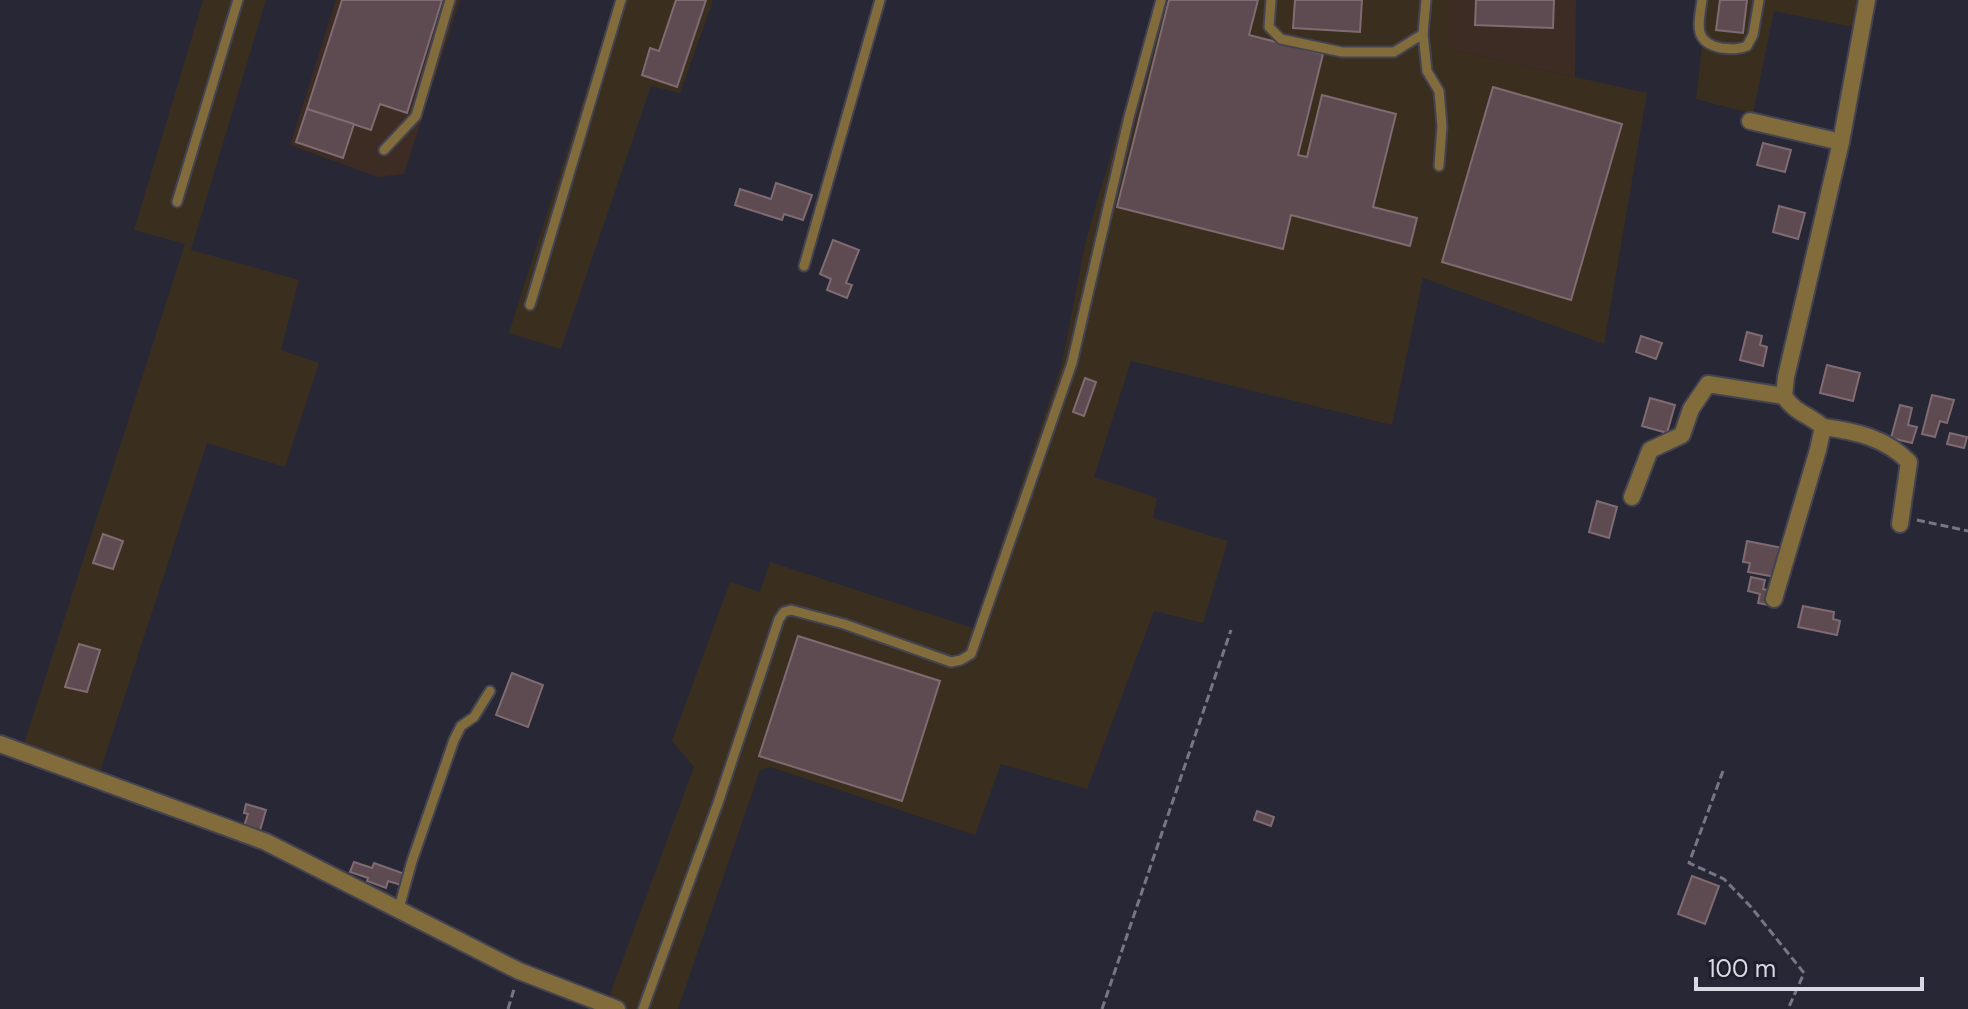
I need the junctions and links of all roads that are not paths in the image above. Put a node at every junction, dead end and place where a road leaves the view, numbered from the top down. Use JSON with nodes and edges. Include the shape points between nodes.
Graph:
{"nodes":[{"id":1,"x":238,"y":0,"type":"edge"},
{"id":2,"x":450,"y":0,"type":"edge"},
{"id":3,"x":621,"y":0,"type":"edge"},
{"id":4,"x":880,"y":0,"type":"edge"},
{"id":5,"x":1161,"y":0,"type":"edge"},
{"id":6,"x":1271,"y":0,"type":"edge"},
{"id":7,"x":1426,"y":0,"type":"edge"},
{"id":8,"x":1702,"y":0,"type":"edge"},
{"id":9,"x":1759,"y":0,"type":"edge"},
{"id":10,"x":1867,"y":0,"type":"edge"},
{"id":11,"x":1423,"y":34,"type":"junction"},
{"id":12,"x":1750,"y":121,"type":"dead end"},
{"id":13,"x":1841,"y":142,"type":"junction"},
{"id":14,"x":384,"y":150,"type":"dead end"},
{"id":15,"x":1439,"y":166,"type":"dead end"},
{"id":16,"x":177,"y":202,"type":"dead end"},
{"id":17,"x":804,"y":266,"type":"dead end"},
{"id":18,"x":530,"y":305,"type":"dead end"},
{"id":19,"x":1784,"y":396,"type":"junction"},
{"id":20,"x":1823,"y":427,"type":"junction"},
{"id":21,"x":1632,"y":497,"type":"dead end"},
{"id":22,"x":1901,"y":519,"type":"road end"},
{"id":23,"x":1774,"y":599,"type":"dead end"},
{"id":24,"x":490,"y":691,"type":"dead end"},
{"id":25,"x":0,"y":744,"type":"edge"},
{"id":26,"x":399,"y":908,"type":"junction"},
{"id":27,"x":617,"y":1009,"type":"edge"},
{"id":28,"x":643,"y":1009,"type":"edge"}],
"edges":[{"from":1,"to":16,"type":"lane"},
{"from":2,"to":14,"type":"lane","via":[[416,116]]},
{"from":3,"to":18,"type":"lane"},
{"from":4,"to":17,"type":"lane"},
{"from":5,"to":28,"type":"lane","via":[[1072,363],[971,654],[951,662],[844,624],[784,612]]},
{"from":6,"to":11,"type":"lane","via":[[1269,27],[1281,39],[1342,52],[1394,52]]},
{"from":7,"to":11,"type":"lane"},
{"from":8,"to":9,"type":"lane","via":[[1701,37],[1710,46],[1737,50],[1753,35]]},
{"from":10,"to":13,"type":"street"},
{"from":11,"to":15,"type":"lane","via":[[1427,71],[1439,91]]},
{"from":12,"to":13,"type":"street"},
{"from":13,"to":19,"type":"street"},
{"from":19,"to":20,"type":"street","via":[[1792,408]]},
{"from":19,"to":21,"type":"street","via":[[1708,384],[1682,435],[1650,450]]},
{"from":20,"to":22,"type":"street","via":[[1880,441],[1909,462]]},
{"from":20,"to":23,"type":"street"},
{"from":24,"to":26,"type":"lane","via":[[454,740]]},
{"from":25,"to":26,"type":"street","via":[[266,842]]},
{"from":26,"to":27,"type":"street","via":[[519,971]]}]}
